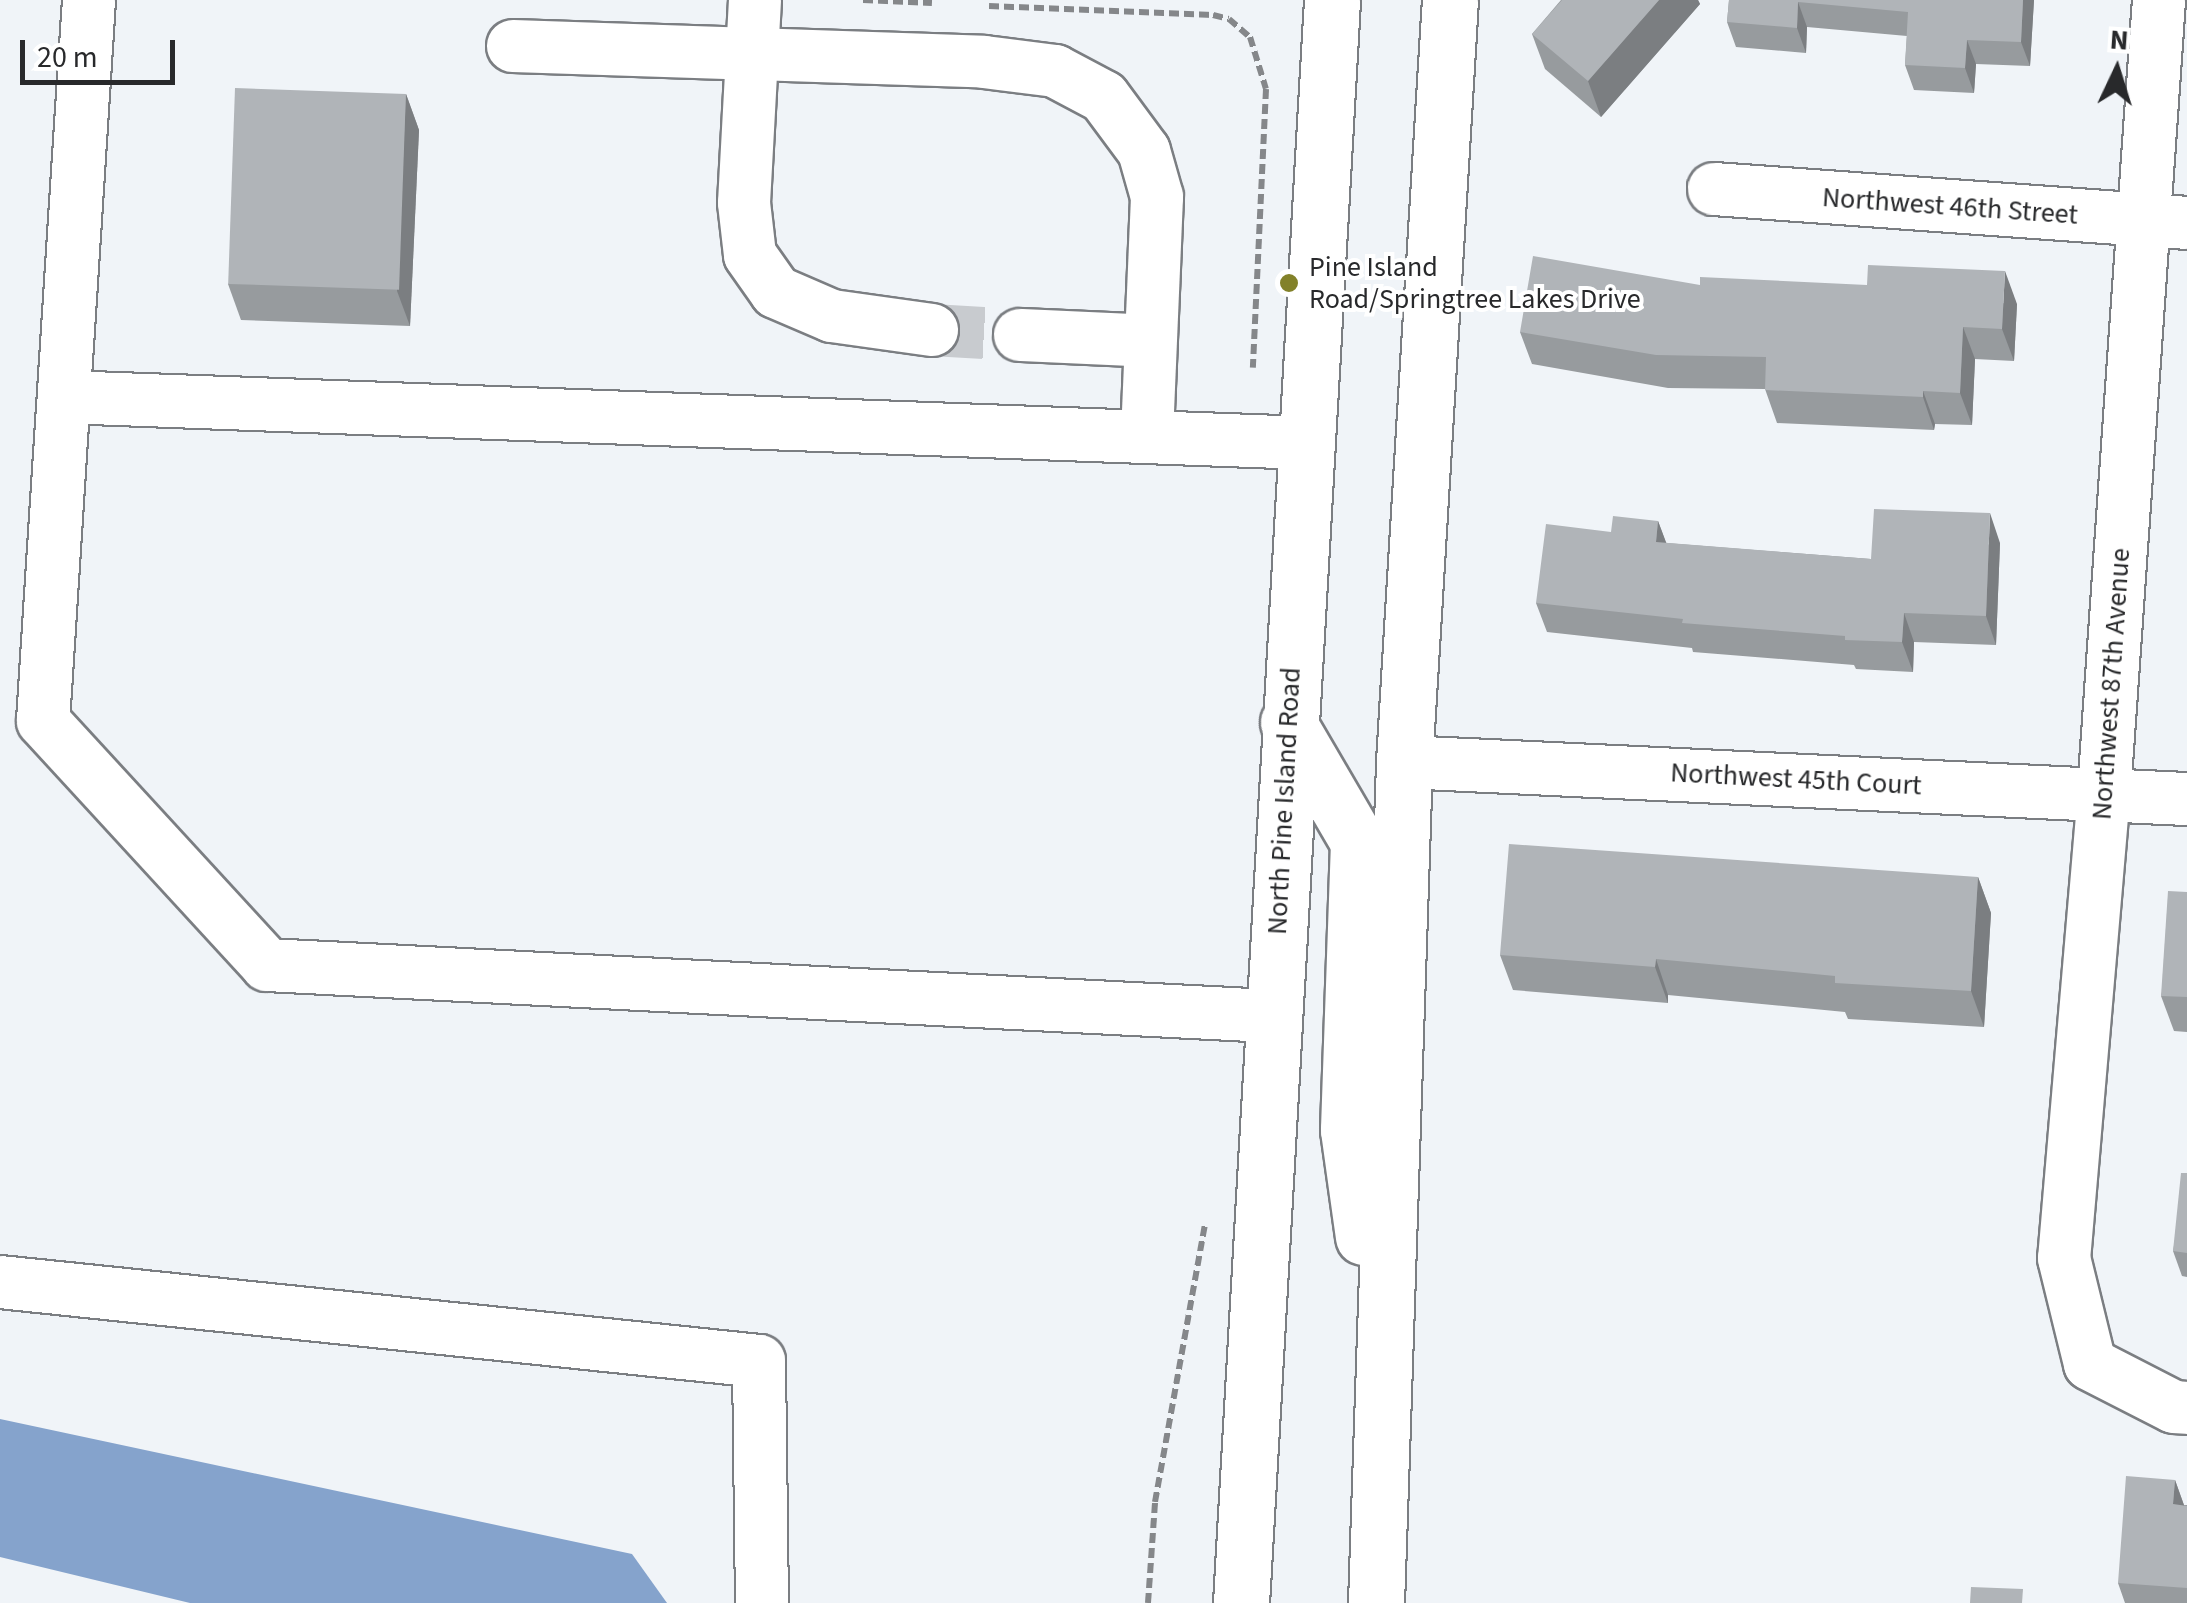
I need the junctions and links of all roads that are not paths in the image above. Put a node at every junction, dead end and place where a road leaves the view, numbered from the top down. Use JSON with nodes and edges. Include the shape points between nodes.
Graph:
{"nodes":[{"id":1,"x":89,"y":0,"type":"edge"},
{"id":2,"x":755,"y":0,"type":"edge"},
{"id":3,"x":1332,"y":0,"type":"edge"},
{"id":4,"x":1450,"y":0,"type":"edge"},
{"id":5,"x":2159,"y":0,"type":"edge"},
{"id":6,"x":513,"y":46,"type":"dead end"},
{"id":7,"x":752,"y":55,"type":"junction"},
{"id":8,"x":1714,"y":189,"type":"dead end"},
{"id":9,"x":2165,"y":222,"type":"edge"},
{"id":10,"x":932,"y":330,"type":"tunnel mouth"},
{"id":11,"x":1020,"y":336,"type":"tunnel mouth"},
{"id":12,"x":1150,"y":341,"type":"junction"},
{"id":13,"x":64,"y":397,"type":"junction"},
{"id":14,"x":1147,"y":437,"type":"junction"},
{"id":15,"x":1306,"y":443,"type":"junction"},
{"id":16,"x":1288,"y":722,"type":"junction"},
{"id":17,"x":1404,"y":762,"type":"junction"},
{"id":18,"x":2104,"y":793,"type":"junction"},
{"id":19,"x":2187,"y":799,"type":"edge"},
{"id":20,"x":1272,"y":1016,"type":"junction"},
{"id":21,"x":0,"y":1282,"type":"edge"},
{"id":22,"x":1383,"y":1374,"type":"junction"},
{"id":23,"x":2187,"y":1408,"type":"edge"},
{"id":24,"x":762,"y":1603,"type":"edge"},
{"id":25,"x":1241,"y":1603,"type":"edge"},
{"id":26,"x":1376,"y":1603,"type":"edge"}],
"edges":[{"from":1,"to":13,"type":"street"},
{"from":2,"to":7,"type":"street"},
{"from":3,"to":15,"type":"main road","name":"North Pine Island Road"},
{"from":4,"to":17,"type":"main road"},
{"from":5,"to":9,"type":"street","name":"Northwest 87th Avenue"},
{"from":6,"to":7,"type":"street"},
{"from":7,"to":10,"type":"street","via":[[744,204],[750,255],[776,292],[832,316]]},
{"from":7,"to":12,"type":"street","via":[[984,62],[1055,71],[1104,97],[1144,152],[1158,197]]},
{"from":8,"to":9,"type":"street","name":"Northwest 46th Street"},
{"from":9,"to":18,"type":"street","name":"Northwest 87th Avenue"},
{"from":11,"to":12,"type":"street"},
{"from":12,"to":14,"type":"street"},
{"from":13,"to":14,"type":"street"},
{"from":13,"to":20,"type":"street","via":[[44,722],[267,965]]},
{"from":14,"to":15,"type":"street"},
{"from":15,"to":16,"type":"main road","name":"North Pine Island Road"},
{"from":16,"to":20,"type":"main road","name":"North Pine Island Road"},
{"from":16,"to":22,"type":"main road","via":[[1358,842],[1348,1130]]},
{"from":17,"to":18,"type":"street","name":"Northwest 45th Court"},
{"from":17,"to":22,"type":"main road"},
{"from":18,"to":19,"type":"street","name":"Northwest 45th Court"},
{"from":18,"to":23,"type":"street","name":"Northwest 87th Avenue","via":[[2064,1258],[2090,1364]]},
{"from":20,"to":25,"type":"main road","name":"North Pine Island Road"},
{"from":21,"to":24,"type":"street","via":[[760,1361]]},
{"from":22,"to":26,"type":"main road"}]}
